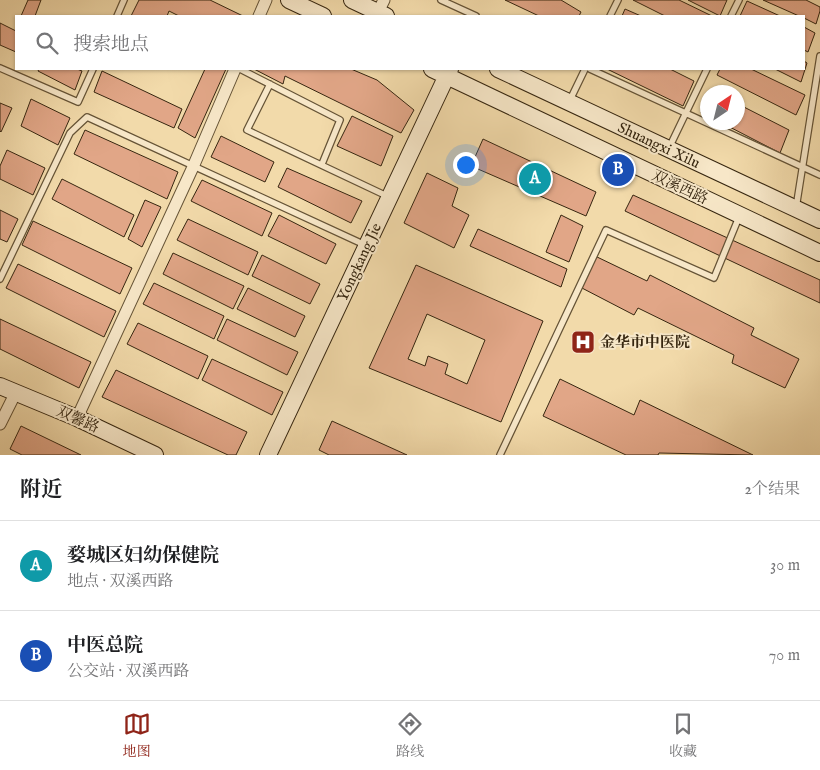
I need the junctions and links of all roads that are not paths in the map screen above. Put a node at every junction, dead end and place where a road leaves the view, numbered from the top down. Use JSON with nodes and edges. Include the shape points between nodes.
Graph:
{"nodes":[{"id":1,"x":124,"y":0,"type":"edge"},
{"id":2,"x":266,"y":0,"type":"edge"},
{"id":3,"x":289,"y":0,"type":"edge"},
{"id":4,"x":352,"y":0,"type":"edge"},
{"id":5,"x":441,"y":0,"type":"edge"},
{"id":6,"x":618,"y":0,"type":"edge"},
{"id":7,"x":739,"y":0,"type":"edge"},
{"id":8,"x":383,"y":10,"type":"edge"},
{"id":9,"x":117,"y":15,"type":"edge"},
{"id":10,"x":259,"y":15,"type":"edge"},
{"id":11,"x":321,"y":15,"type":"edge"},
{"id":12,"x":474,"y":15,"type":"edge"},
{"id":13,"x":610,"y":15,"type":"edge"},
{"id":14,"x":732,"y":15,"type":"edge"},
{"id":15,"x":820,"y":56,"type":"edge"},
{"id":16,"x":0,"y":68,"type":"edge"},
{"id":17,"x":93,"y":70,"type":"edge"},
{"id":18,"x":235,"y":70,"type":"edge"},
{"id":19,"x":242,"y":70,"type":"edge"},
{"id":20,"x":500,"y":70,"type":"edge"},
{"id":21,"x":585,"y":70,"type":"edge"},
{"id":22,"x":592,"y":70,"type":"edge"},
{"id":23,"x":707,"y":70,"type":"edge"},
{"id":24,"x":448,"y":72,"type":"edge"},
{"id":25,"x":270,"y":84,"type":"junction"},
{"id":26,"x":569,"y":102,"type":"junction"},
{"id":27,"x":686,"y":113,"type":"junction"},
{"id":28,"x":668,"y":150,"type":"junction"},
{"id":29,"x":322,"y":164,"type":"junction"},
{"id":30,"x":193,"y":167,"type":"junction"},
{"id":31,"x":803,"y":167,"type":"junction"},
{"id":32,"x":820,"y":175,"type":"edge"},
{"id":33,"x":390,"y":198,"type":"junction"},
{"id":34,"x":796,"y":210,"type":"junction"},
{"id":35,"x":740,"y":215,"type":"junction"},
{"id":36,"x":820,"y":220,"type":"edge"},
{"id":37,"x":367,"y":246,"type":"junction"},
{"id":38,"x":820,"y":253,"type":"edge"},
{"id":39,"x":0,"y":280,"type":"edge"},
{"id":40,"x":0,"y":386,"type":"edge"},
{"id":41,"x":15,"y":394,"type":"junction"},
{"id":42,"x":77,"y":418,"type":"junction"},
{"id":43,"x":0,"y":424,"type":"edge"},
{"id":44,"x":155,"y":455,"type":"edge"},
{"id":45,"x":268,"y":455,"type":"edge"},
{"id":46,"x":500,"y":455,"type":"edge"}],
"edges":[{"from":1,"to":9,"type":"lane"},
{"from":2,"to":10,"type":"street"},
{"from":3,"to":11,"type":"main road"},
{"from":4,"to":8,"type":"main road"},
{"from":5,"to":12,"type":"lane"},
{"from":6,"to":13,"type":"lane"},
{"from":7,"to":14,"type":"lane"},
{"from":15,"to":31,"type":"lane"},
{"from":16,"to":17,"type":"lane","via":[[78,102]]},
{"from":18,"to":30,"type":"street"},
{"from":19,"to":25,"type":"lane"},
{"from":20,"to":26,"type":"main road","name":"Shuangxi Xilu"},
{"from":21,"to":26,"type":"lane"},
{"from":22,"to":27,"type":"lane"},
{"from":23,"to":27,"type":"lane"},
{"from":24,"to":33,"type":"main road","name":"Yongkang Jie"},
{"from":24,"to":35,"type":"main road","name":"双溪西路"},
{"from":25,"to":29,"type":"lane","via":[[340,120]]},
{"from":25,"to":29,"type":"lane","via":[[247,130]]},
{"from":26,"to":28,"type":"main road","name":"Shuangxi Xilu"},
{"from":27,"to":28,"type":"lane"},
{"from":27,"to":31,"type":"lane"},
{"from":28,"to":34,"type":"main road","name":"Shuangxi Xilu"},
{"from":29,"to":33,"type":"lane"},
{"from":30,"to":37,"type":"lane"},
{"from":30,"to":39,"type":"lane","via":[[86,117],[70,133]]},
{"from":30,"to":42,"type":"street"},
{"from":31,"to":32,"type":"lane"},
{"from":31,"to":34,"type":"lane"},
{"from":33,"to":37,"type":"main road","name":"Yongkang Jie"},
{"from":34,"to":36,"type":"main road","name":"Shuangxi Xilu"},
{"from":35,"to":38,"type":"main road","name":"双溪西路"},
{"from":35,"to":46,"type":"lane","via":[[714,278],[606,230]]},
{"from":37,"to":45,"type":"main road","name":"Yongkang Jie"},
{"from":40,"to":41,"type":"main road","name":"双馨路"},
{"from":41,"to":42,"type":"main road","name":"双馨路"},
{"from":41,"to":43,"type":"street"},
{"from":42,"to":44,"type":"main road","name":"双馨路"}]}
